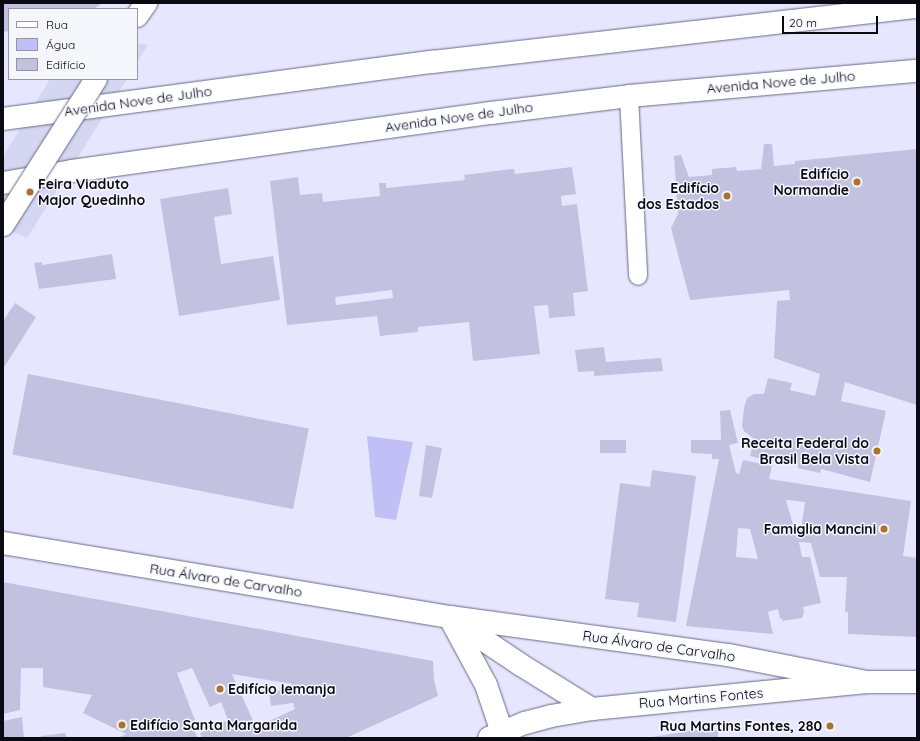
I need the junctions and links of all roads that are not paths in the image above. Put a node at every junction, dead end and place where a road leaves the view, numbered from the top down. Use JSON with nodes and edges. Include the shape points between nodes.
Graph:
{"nodes":[{"id":1,"x":146,"y":3,"type":"edge"},
{"id":2,"x":917,"y":7,"type":"edge"},
{"id":3,"x":138,"y":15,"type":"edge"},
{"id":4,"x":917,"y":71,"type":"edge"},
{"id":5,"x":95,"y":80,"type":"edge"},
{"id":6,"x":629,"y":96,"type":"junction"},
{"id":7,"x":3,"y":119,"type":"edge"},
{"id":8,"x":3,"y":183,"type":"edge"},
{"id":9,"x":3,"y":225,"type":"edge"},
{"id":10,"x":638,"y":276,"type":"dead end"},
{"id":11,"x":3,"y":543,"type":"edge"},
{"id":12,"x":450,"y":617,"type":"junction"},
{"id":13,"x":867,"y":682,"type":"junction"},
{"id":14,"x":917,"y":682,"type":"edge"},
{"id":15,"x":592,"y":709,"type":"junction"},
{"id":16,"x":495,"y":735,"type":"edge"}],
"edges":[{"from":1,"to":3,"type":"main road"},
{"from":2,"to":7,"type":"main road","name":"Avenida Nove de Julho","via":[[432,62]]},
{"from":4,"to":6,"type":"main road","name":"Avenida Nove de Julho"},
{"from":5,"to":9,"type":"main road","bridge":true},
{"from":6,"to":8,"type":"main road","name":"Avenida Nove de Julho","via":[[491,112]]},
{"from":6,"to":10,"type":"lane"},
{"from":11,"to":12,"type":"main road","name":"Rua Álvaro de Carvalho"},
{"from":12,"to":13,"type":"main road","name":"Rua Álvaro de Carvalho","via":[[728,655]]},
{"from":12,"to":15,"type":"main road","name":"Rua Álvaro de Carvalho"},
{"from":12,"to":16,"type":"main road","via":[[486,685]]},
{"from":13,"to":14,"type":"main road","name":"Rua Martins Fontes"},
{"from":13,"to":15,"type":"main road","name":"Rua Martins Fontes"},
{"from":15,"to":16,"type":"main road","name":"Rua Martins Fontes","via":[[551,716]]}]}
